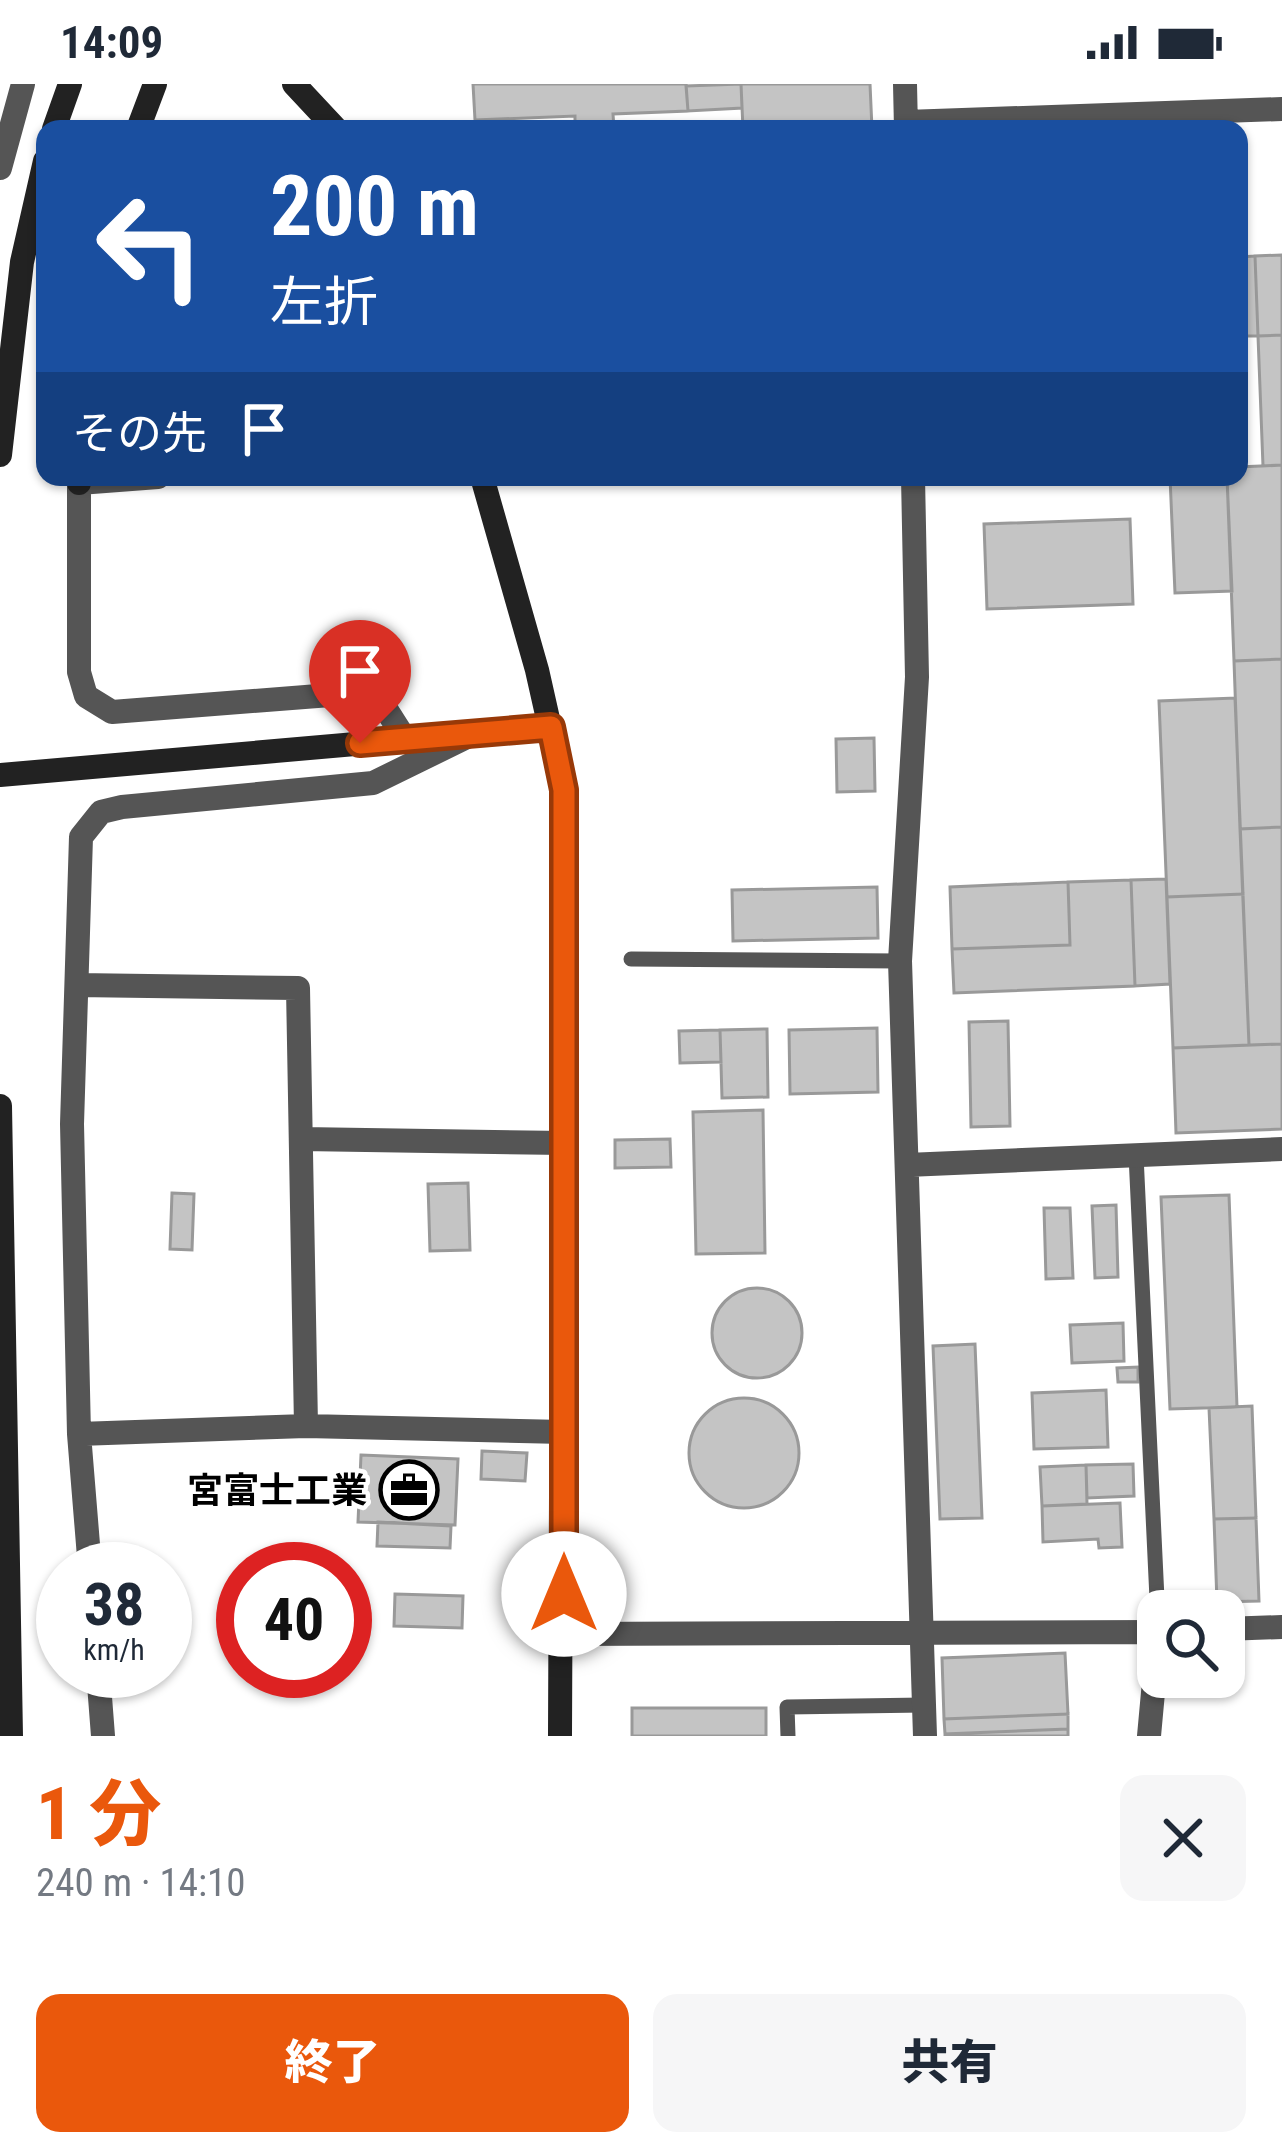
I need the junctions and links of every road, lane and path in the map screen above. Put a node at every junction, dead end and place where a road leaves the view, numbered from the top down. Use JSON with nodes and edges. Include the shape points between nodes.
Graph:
{"nodes":[{"id":1,"x":23,"y":84,"type":"edge"},
{"id":2,"x":70,"y":84,"type":"edge"},
{"id":3,"x":154,"y":84,"type":"edge"},
{"id":4,"x":294,"y":84,"type":"edge"},
{"id":5,"x":905,"y":84,"type":"edge"},
{"id":6,"x":1282,"y":109,"type":"edge"},
{"id":7,"x":57,"y":120,"type":"edge"},
{"id":8,"x":141,"y":120,"type":"edge"},
{"id":9,"x":328,"y":120,"type":"edge"},
{"id":10,"x":906,"y":120,"type":"edge"},
{"id":11,"x":1039,"y":120,"type":"edge"},
{"id":12,"x":0,"y":168,"type":"edge"},
{"id":13,"x":36,"y":201,"type":"edge"},
{"id":14,"x":0,"y":455,"type":"edge"},
{"id":15,"x":79,"y":486,"type":"edge"},
{"id":16,"x":484,"y":486,"type":"edge"},
{"id":17,"x":913,"y":486,"type":"edge"},
{"id":18,"x":551,"y":727,"type":"junction"},
{"id":19,"x":476,"y":733,"type":"junction"},
{"id":20,"x":405,"y":739,"type":"junction"},
{"id":21,"x":0,"y":775,"type":"edge"},
{"id":22,"x":631,"y":959,"type":"dead end"},
{"id":23,"x":900,"y":961,"type":"junction"},
{"id":24,"x":77,"y":986,"type":"junction"},
{"id":25,"x":0,"y":1106,"type":"edge"},
{"id":26,"x":302,"y":1138,"type":"junction"},
{"id":27,"x":565,"y":1143,"type":"junction"},
{"id":28,"x":1282,"y":1149,"type":"edge"},
{"id":29,"x":1136,"y":1155,"type":"junction"},
{"id":30,"x":908,"y":1166,"type":"junction"},
{"id":31,"x":305,"y":1426,"type":"junction"},
{"id":32,"x":564,"y":1432,"type":"junction"},
{"id":33,"x":79,"y":1434,"type":"junction"},
{"id":34,"x":88,"y":1542,"type":"edge"},
{"id":35,"x":1157,"y":1590,"type":"edge"},
{"id":36,"x":1282,"y":1627,"type":"edge"},
{"id":37,"x":1245,"y":1628,"type":"edge"},
{"id":38,"x":922,"y":1633,"type":"junction"},
{"id":39,"x":563,"y":1634,"type":"junction"},
{"id":40,"x":1137,"y":1635,"type":"edge"},
{"id":41,"x":100,"y":1698,"type":"edge"},
{"id":42,"x":1152,"y":1698,"type":"edge"},
{"id":43,"x":924,"y":1705,"type":"junction"},
{"id":44,"x":10,"y":1736,"type":"edge"},
{"id":45,"x":103,"y":1736,"type":"edge"},
{"id":46,"x":560,"y":1736,"type":"edge"},
{"id":47,"x":788,"y":1736,"type":"edge"},
{"id":48,"x":925,"y":1736,"type":"edge"},
{"id":49,"x":1149,"y":1736,"type":"edge"}],
"edges":[{"from":1,"to":12,"type":"street"},
{"from":2,"to":7,"type":"street"},
{"from":3,"to":8,"type":"street"},
{"from":4,"to":9,"type":"street"},
{"from":5,"to":10,"type":"street"},
{"from":6,"to":11,"type":"street"},
{"from":13,"to":14,"type":"street"},
{"from":15,"to":20,"type":"street","via":[[79,672],[86,696],[112,712],[356,693],[384,706]]},
{"from":16,"to":18,"type":"street"},
{"from":17,"to":23,"type":"street","via":[[917,677]]},
{"from":18,"to":19,"type":"street"},
{"from":18,"to":27,"type":"street","via":[[564,790]]},
{"from":19,"to":20,"type":"street"},
{"from":19,"to":24,"type":"street","via":[[373,783],[101,812],[81,837]]},
{"from":20,"to":21,"type":"street"},
{"from":22,"to":23,"type":"lane"},
{"from":23,"to":30,"type":"street"},
{"from":24,"to":26,"type":"street","via":[[298,988]]},
{"from":24,"to":33,"type":"street","via":[[71,1081]]},
{"from":25,"to":44,"type":"street"},
{"from":26,"to":27,"type":"street"},
{"from":26,"to":31,"type":"street"},
{"from":27,"to":32,"type":"street"},
{"from":28,"to":29,"type":"street"},
{"from":29,"to":30,"type":"street"},
{"from":29,"to":35,"type":"lane"},
{"from":30,"to":38,"type":"street"},
{"from":31,"to":32,"type":"street"},
{"from":31,"to":33,"type":"street"},
{"from":32,"to":39,"type":"street"},
{"from":33,"to":34,"type":"street"},
{"from":36,"to":37,"type":"street"},
{"from":38,"to":39,"type":"street"},
{"from":38,"to":40,"type":"street"},
{"from":38,"to":43,"type":"street"},
{"from":39,"to":46,"type":"street"},
{"from":41,"to":45,"type":"street"},
{"from":42,"to":49,"type":"street"},
{"from":43,"to":47,"type":"lane","via":[[788,1707]]},
{"from":43,"to":48,"type":"street"}]}
